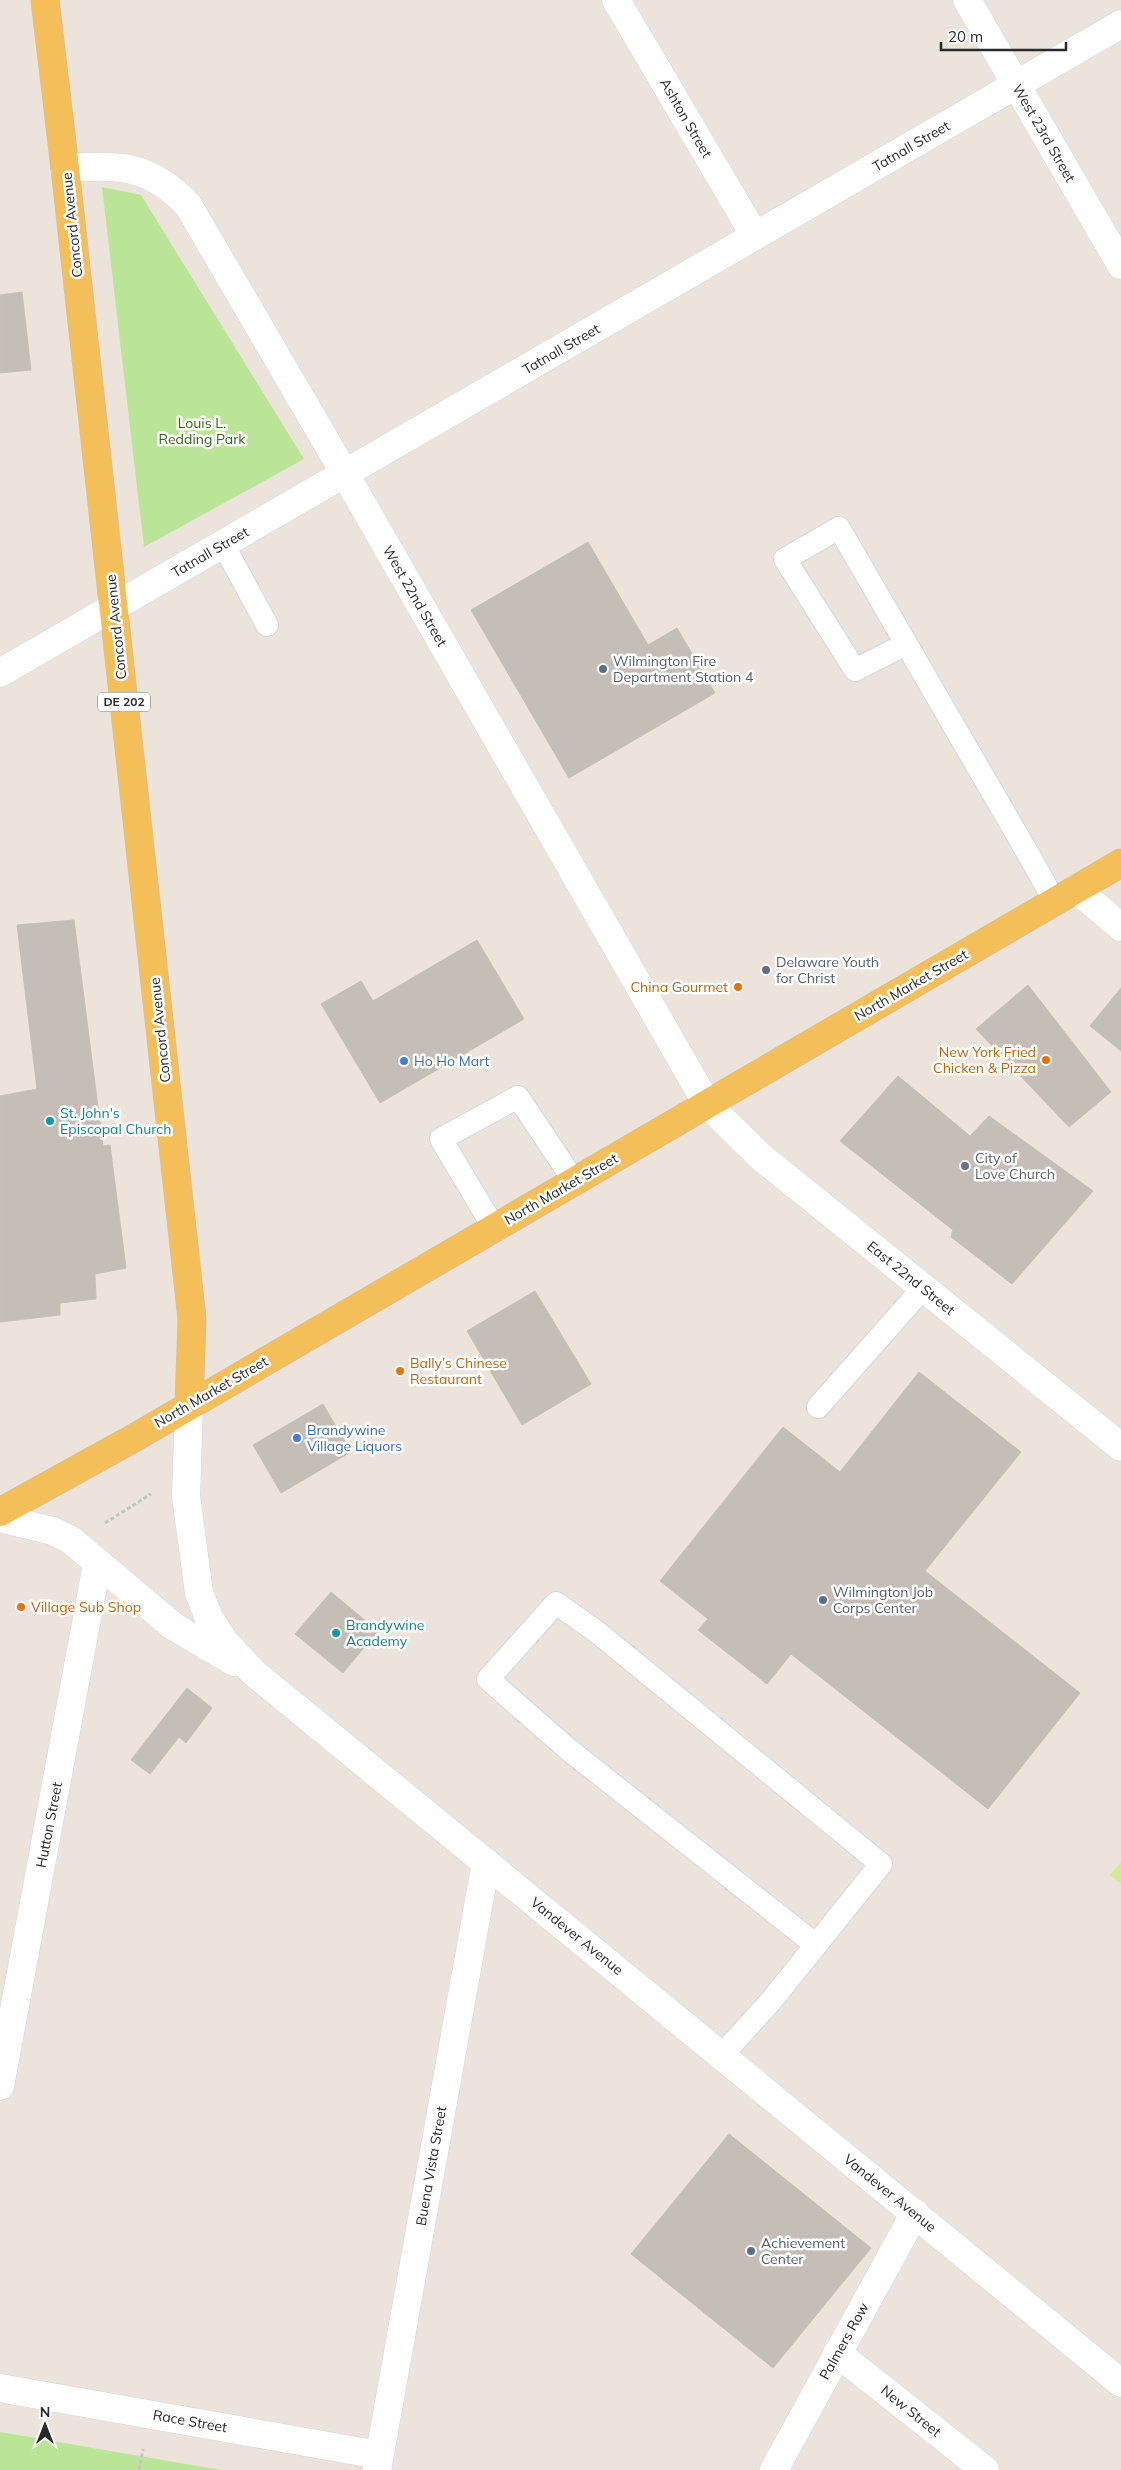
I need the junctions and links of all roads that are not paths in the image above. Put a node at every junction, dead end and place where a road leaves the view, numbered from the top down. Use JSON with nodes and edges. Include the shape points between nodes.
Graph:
{"nodes":[{"id":1,"x":45,"y":0,"type":"edge"},
{"id":2,"x":616,"y":0,"type":"edge"},
{"id":3,"x":967,"y":0,"type":"edge"},
{"id":4,"x":1121,"y":24,"type":"edge"},
{"id":5,"x":1016,"y":85,"type":"junction"},
{"id":6,"x":65,"y":168,"type":"junction"},
{"id":7,"x":755,"y":236,"type":"junction"},
{"id":8,"x":1121,"y":265,"type":"edge"},
{"id":9,"x":345,"y":474,"type":"junction"},
{"id":10,"x":222,"y":544,"type":"junction"},
{"id":11,"x":114,"y":608,"type":"junction"},
{"id":12,"x":267,"y":626,"type":"dead end"},
{"id":13,"x":906,"y":644,"type":"junction"},
{"id":14,"x":0,"y":673,"type":"edge"},
{"id":15,"x":1121,"y":863,"type":"edge"},
{"id":16,"x":1065,"y":896,"type":"junction"},
{"id":17,"x":1121,"y":927,"type":"edge"},
{"id":18,"x":707,"y":1104,"type":"junction"},
{"id":19,"x":574,"y":1181,"type":"junction"},
{"id":20,"x":494,"y":1228,"type":"junction"},
{"id":21,"x":923,"y":1288,"type":"junction"},
{"id":22,"x":189,"y":1404,"type":"junction"},
{"id":23,"x":818,"y":1407,"type":"dead end"},
{"id":24,"x":1121,"y":1446,"type":"edge"},
{"id":25,"x":0,"y":1512,"type":"edge"},
{"id":26,"x":0,"y":1518,"type":"edge"},
{"id":27,"x":97,"y":1564,"type":"junction"},
{"id":28,"x":254,"y":1673,"type":"junction"},
{"id":29,"x":486,"y":1862,"type":"junction"},
{"id":30,"x":816,"y":1945,"type":"junction"},
{"id":31,"x":722,"y":2055,"type":"junction"},
{"id":32,"x":0,"y":2086,"type":"edge"},
{"id":33,"x":915,"y":2213,"type":"junction"},
{"id":34,"x":837,"y":2353,"type":"junction"},
{"id":35,"x":1121,"y":2383,"type":"edge"},
{"id":36,"x":0,"y":2388,"type":"edge"},
{"id":37,"x":378,"y":2463,"type":"edge"},
{"id":38,"x":774,"y":2470,"type":"edge"},
{"id":39,"x":985,"y":2470,"type":"edge"}],
"edges":[{"from":1,"to":6,"type":"main road","name":"Concord Avenue","number":"DE 202"},
{"from":2,"to":7,"type":"street","name":"Ashton Street"},
{"from":3,"to":5,"type":"street","name":"West 23rd Street"},
{"from":4,"to":5,"type":"street","name":"Tatnall Street"},
{"from":5,"to":7,"type":"street","name":"Tatnall Street"},
{"from":5,"to":8,"type":"street","name":"West 23rd Street"},
{"from":6,"to":9,"type":"street","name":"West 22nd Street","via":[[119,168],[150,175],[170,186],[188,205]]},
{"from":6,"to":11,"type":"main road","name":"Concord Avenue","number":"DE 202"},
{"from":7,"to":9,"type":"street","name":"Tatnall Street"},
{"from":9,"to":10,"type":"street","name":"Tatnall Street"},
{"from":9,"to":18,"type":"street","name":"West 22nd Street"},
{"from":10,"to":11,"type":"street","name":"Tatnall Street"},
{"from":10,"to":12,"type":"lane"},
{"from":11,"to":14,"type":"street","name":"Tatnall Street"},
{"from":11,"to":22,"type":"main road","name":"Concord Avenue","number":"DE 202","via":[[192,1319]]},
{"from":13,"to":13,"type":"lane","via":[[839,528],[785,559],[855,670]]},
{"from":13,"to":16,"type":"lane"},
{"from":15,"to":16,"type":"main road","name":"North Market Street"},
{"from":16,"to":17,"type":"street"},
{"from":16,"to":18,"type":"main road","name":"North Market Street"},
{"from":18,"to":19,"type":"main road","name":"North Market Street"},
{"from":18,"to":21,"type":"street","name":"East 22nd Street","via":[[761,1157]]},
{"from":19,"to":20,"type":"main road","name":"North Market Street"},
{"from":19,"to":20,"type":"lane","via":[[518,1097],[441,1139]]},
{"from":20,"to":22,"type":"main road","name":"North Market Street"},
{"from":21,"to":23,"type":"lane"},
{"from":21,"to":24,"type":"street","name":"East 22nd Street"},
{"from":22,"to":25,"type":"main road","name":"North Market Street"},
{"from":22,"to":28,"type":"street","name":"Vandever Avenue","via":[[186,1496],[199,1593],[209,1618],[224,1641]]},
{"from":26,"to":27,"type":"street","via":[[53,1531],[71,1540]]},
{"from":27,"to":28,"type":"street","via":[[173,1626]]},
{"from":27,"to":32,"type":"street","name":"Hutton Street"},
{"from":28,"to":29,"type":"street","name":"Vandever Avenue"},
{"from":29,"to":31,"type":"street","name":"Vandever Avenue"},
{"from":29,"to":37,"type":"street","name":"Buena Vista Street"},
{"from":30,"to":30,"type":"lane","via":[[881,1864],[597,1632],[556,1603],[488,1679],[570,1750]]},
{"from":30,"to":31,"type":"lane"},
{"from":31,"to":33,"type":"street","name":"Vandever Avenue"},
{"from":33,"to":34,"type":"street","name":"Palmers Row"},
{"from":33,"to":35,"type":"street","name":"Vandever Avenue"},
{"from":34,"to":38,"type":"street","name":"Palmers Row"},
{"from":34,"to":39,"type":"street","name":"New Street"},
{"from":36,"to":37,"type":"street","name":"Race Street"}]}
